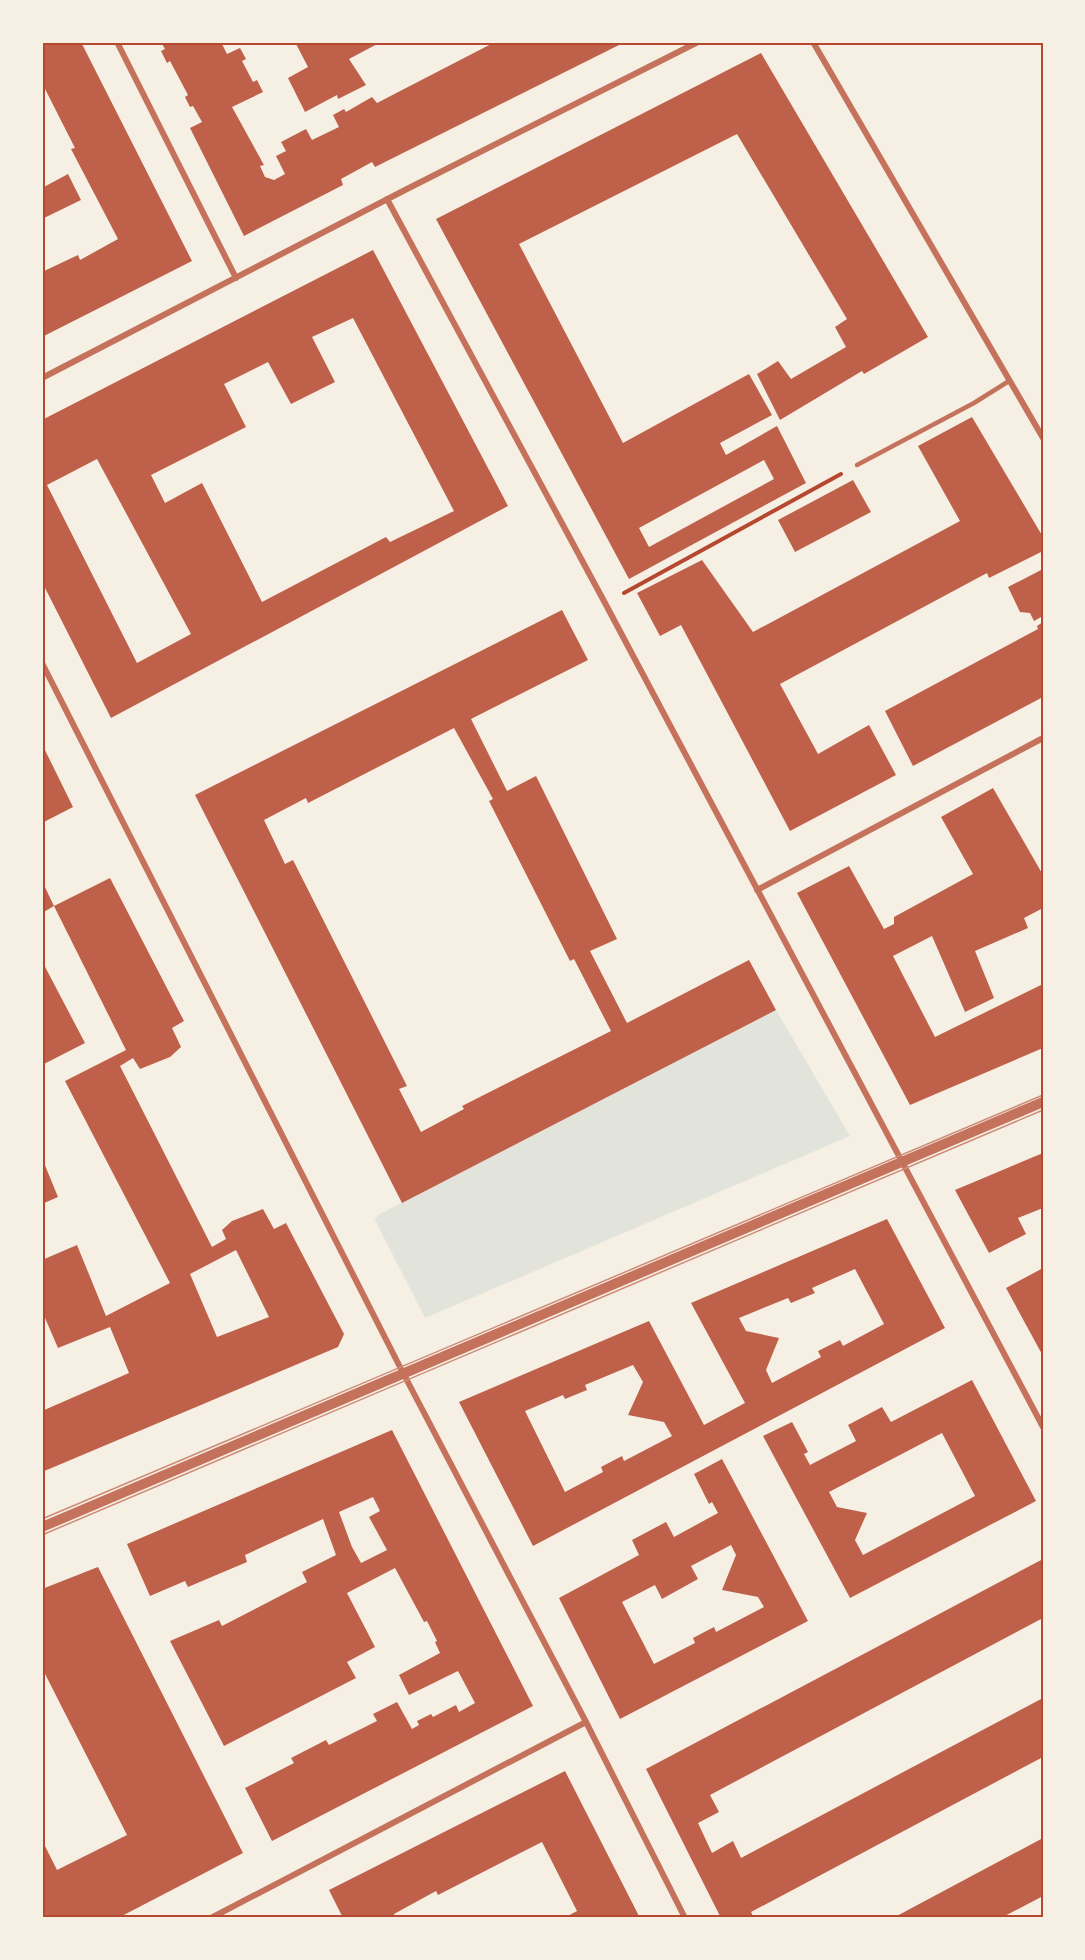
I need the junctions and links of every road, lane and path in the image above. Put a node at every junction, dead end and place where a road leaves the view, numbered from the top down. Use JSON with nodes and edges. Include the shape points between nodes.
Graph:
{"nodes":[{"id":1,"x":117,"y":42,"type":"edge"},
{"id":2,"x":698,"y":42,"type":"edge"},
{"id":3,"x":813,"y":42,"type":"edge"},
{"id":4,"x":387,"y":199,"type":"junction"},
{"id":5,"x":236,"y":278,"type":"junction"},
{"id":6,"x":42,"y":378,"type":"edge"},
{"id":7,"x":1009,"y":381,"type":"junction"},
{"id":8,"x":1043,"y":438,"type":"edge"},
{"id":9,"x":857,"y":465,"type":"joint"},
{"id":10,"x":624,"y":593,"type":"dead end"},
{"id":11,"x":42,"y":663,"type":"edge"},
{"id":12,"x":1043,"y":738,"type":"edge"},
{"id":13,"x":757,"y":890,"type":"junction"},
{"id":14,"x":1043,"y":1102,"type":"edge"},
{"id":15,"x":902,"y":1161,"type":"junction"},
{"id":16,"x":403,"y":1373,"type":"junction"},
{"id":17,"x":1043,"y":1427,"type":"edge"},
{"id":18,"x":42,"y":1527,"type":"edge"},
{"id":19,"x":585,"y":1722,"type":"junction"},
{"id":20,"x":211,"y":1918,"type":"edge"},
{"id":21,"x":685,"y":1918,"type":"edge"}],
"edges":[{"from":1,"to":5,"type":"street"},
{"from":2,"to":4,"type":"street"},
{"from":3,"to":7,"type":"street"},
{"from":4,"to":5,"type":"street"},
{"from":4,"to":13,"type":"street"},
{"from":5,"to":6,"type":"street"},
{"from":7,"to":8,"type":"street"},
{"from":7,"to":9,"type":"lane"},
{"from":9,"to":10,"type":"path"},
{"from":11,"to":16,"type":"street"},
{"from":12,"to":13,"type":"street"},
{"from":13,"to":15,"type":"street"},
{"from":14,"to":15,"type":"street"},
{"from":15,"to":16,"type":"street"},
{"from":15,"to":17,"type":"street"},
{"from":16,"to":18,"type":"street"},
{"from":16,"to":19,"type":"street"},
{"from":19,"to":20,"type":"street"},
{"from":19,"to":21,"type":"street"}]}
